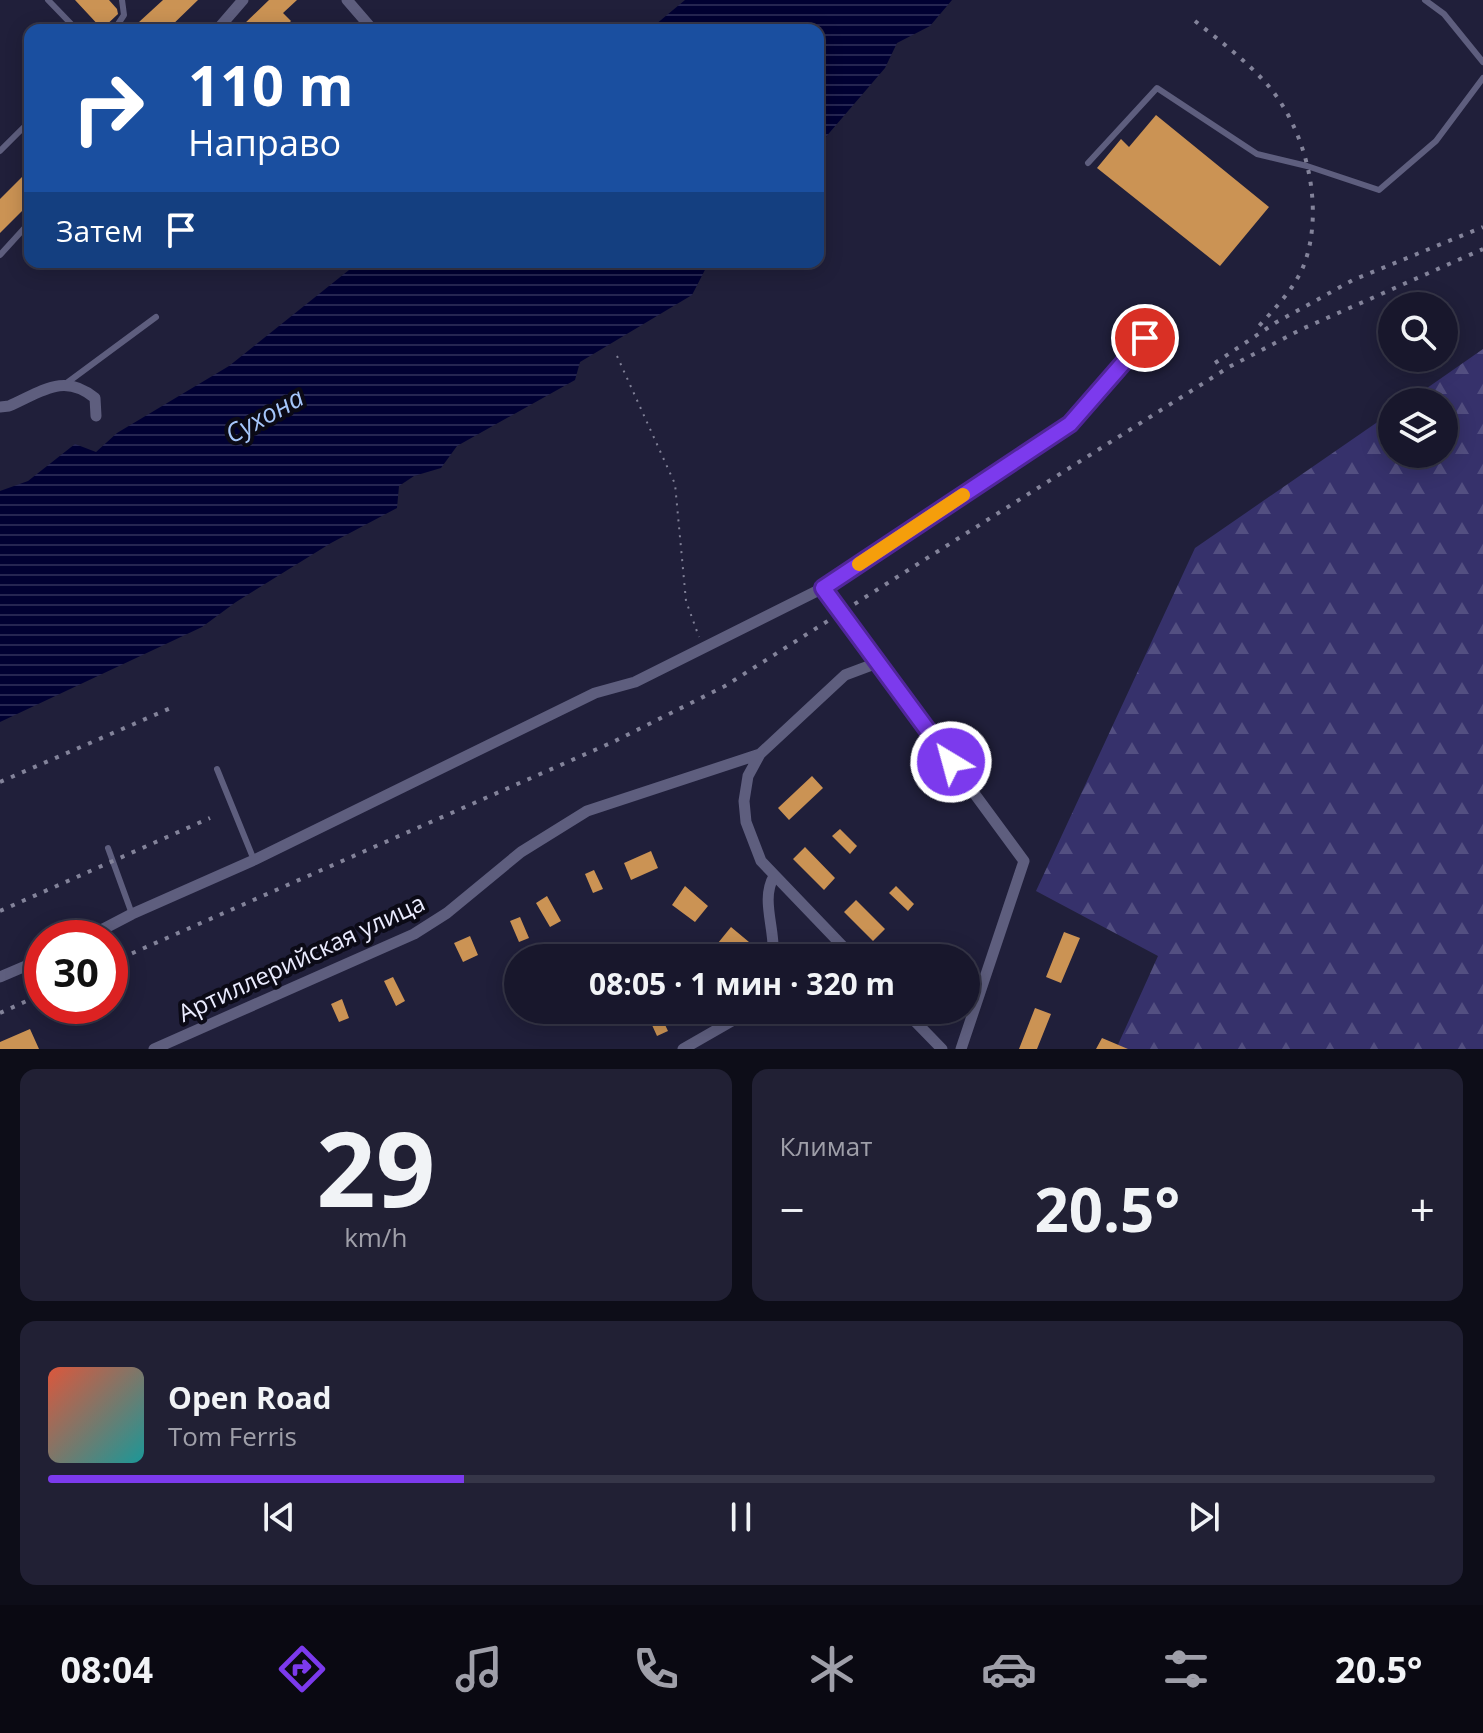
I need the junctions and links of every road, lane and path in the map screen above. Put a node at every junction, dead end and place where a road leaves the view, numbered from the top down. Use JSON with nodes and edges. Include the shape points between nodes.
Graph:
{"nodes":[{"id":1,"x":48,"y":0,"type":"edge"},
{"id":2,"x":122,"y":0,"type":"edge"},
{"id":3,"x":243,"y":0,"type":"edge"},
{"id":4,"x":347,"y":0,"type":"edge"},
{"id":5,"x":1425,"y":0,"type":"edge"},
{"id":6,"x":71,"y":24,"type":"edge"},
{"id":7,"x":118,"y":24,"type":"edge"},
{"id":8,"x":222,"y":24,"type":"edge"},
{"id":9,"x":368,"y":24,"type":"edge"},
{"id":10,"x":1483,"y":62,"type":"edge"},
{"id":11,"x":1483,"y":78,"type":"edge"},
{"id":12,"x":24,"y":127,"type":"edge"},
{"id":13,"x":0,"y":151,"type":"edge"},
{"id":14,"x":1088,"y":163,"type":"dead end"},
{"id":15,"x":24,"y":229,"type":"edge"},
{"id":16,"x":0,"y":255,"type":"edge"},
{"id":17,"x":156,"y":317,"type":"dead end"},
{"id":18,"x":1145,"y":338,"type":"dead end"},
{"id":19,"x":617,"y":356,"type":"dead end"},
{"id":20,"x":64,"y":385,"type":"junction"},
{"id":21,"x":0,"y":407,"type":"edge"},
{"id":22,"x":96,"y":416,"type":"dead end"},
{"id":23,"x":823,"y":588,"type":"junction"},
{"id":24,"x":703,"y":649,"type":"junction"},
{"id":25,"x":877,"y":663,"type":"junction"},
{"id":26,"x":760,"y":754,"type":"junction"},
{"id":27,"x":217,"y":769,"type":"dead end"},
{"id":28,"x":108,"y":848,"type":"dead end"},
{"id":29,"x":254,"y":860,"type":"junction"},
{"id":30,"x":774,"y":876,"type":"junction"},
{"id":31,"x":132,"y":914,"type":"junction"},
{"id":32,"x":120,"y":920,"type":"edge"},
{"id":33,"x":775,"y":944,"type":"edge"},
{"id":34,"x":840,"y":944,"type":"edge"},
{"id":35,"x":24,"y":967,"type":"edge"},
{"id":36,"x":0,"y":977,"type":"edge"},
{"id":37,"x":727,"y":1024,"type":"edge"},
{"id":38,"x":918,"y":1024,"type":"edge"},
{"id":39,"x":154,"y":1049,"type":"edge"},
{"id":40,"x":683,"y":1049,"type":"edge"},
{"id":41,"x":942,"y":1049,"type":"edge"},
{"id":42,"x":961,"y":1049,"type":"edge"}],
"edges":[{"from":1,"to":6,"type":"lane"},
{"from":2,"to":7,"type":"lane","via":[[124,15]]},
{"from":3,"to":8,"type":"street"},
{"from":4,"to":9,"type":"street"},
{"from":5,"to":10,"type":"lane","via":[[1444,14]]},
{"from":11,"to":14,"type":"lane","via":[[1436,141],[1379,190],[1257,154],[1157,88]]},
{"from":12,"to":13,"type":"lane"},
{"from":15,"to":16,"type":"lane"},
{"from":17,"to":20,"type":"lane"},
{"from":18,"to":23,"type":"street","via":[[1070,424]]},
{"from":19,"to":24,"type":"path","via":[[675,484],[686,601]]},
{"from":20,"to":21,"type":"street"},
{"from":20,"to":22,"type":"street","via":[[81,386],[95,398]]},
{"from":23,"to":24,"type":"street"},
{"from":23,"to":25,"type":"street"},
{"from":24,"to":29,"type":"street","via":[[635,682],[595,693]]},
{"from":25,"to":26,"type":"street","name":"Артиллерийская улица","via":[[845,675]]},
{"from":25,"to":42,"type":"street","via":[[1024,861]]},
{"from":26,"to":30,"type":"street","name":"Артиллерийская улица","via":[[748,776],[744,812],[752,844]]},
{"from":26,"to":39,"type":"street","name":"Артиллерийская улица","via":[[587,811],[521,852],[414,934]]},
{"from":27,"to":29,"type":"lane"},
{"from":28,"to":31,"type":"lane"},
{"from":29,"to":31,"type":"street"},
{"from":30,"to":33,"type":"street","via":[[767,894]]},
{"from":30,"to":34,"type":"street","name":"Артиллерийская улица"},
{"from":31,"to":32,"type":"street"},
{"from":35,"to":36,"type":"street"},
{"from":37,"to":40,"type":"street"},
{"from":38,"to":41,"type":"street"}]}
